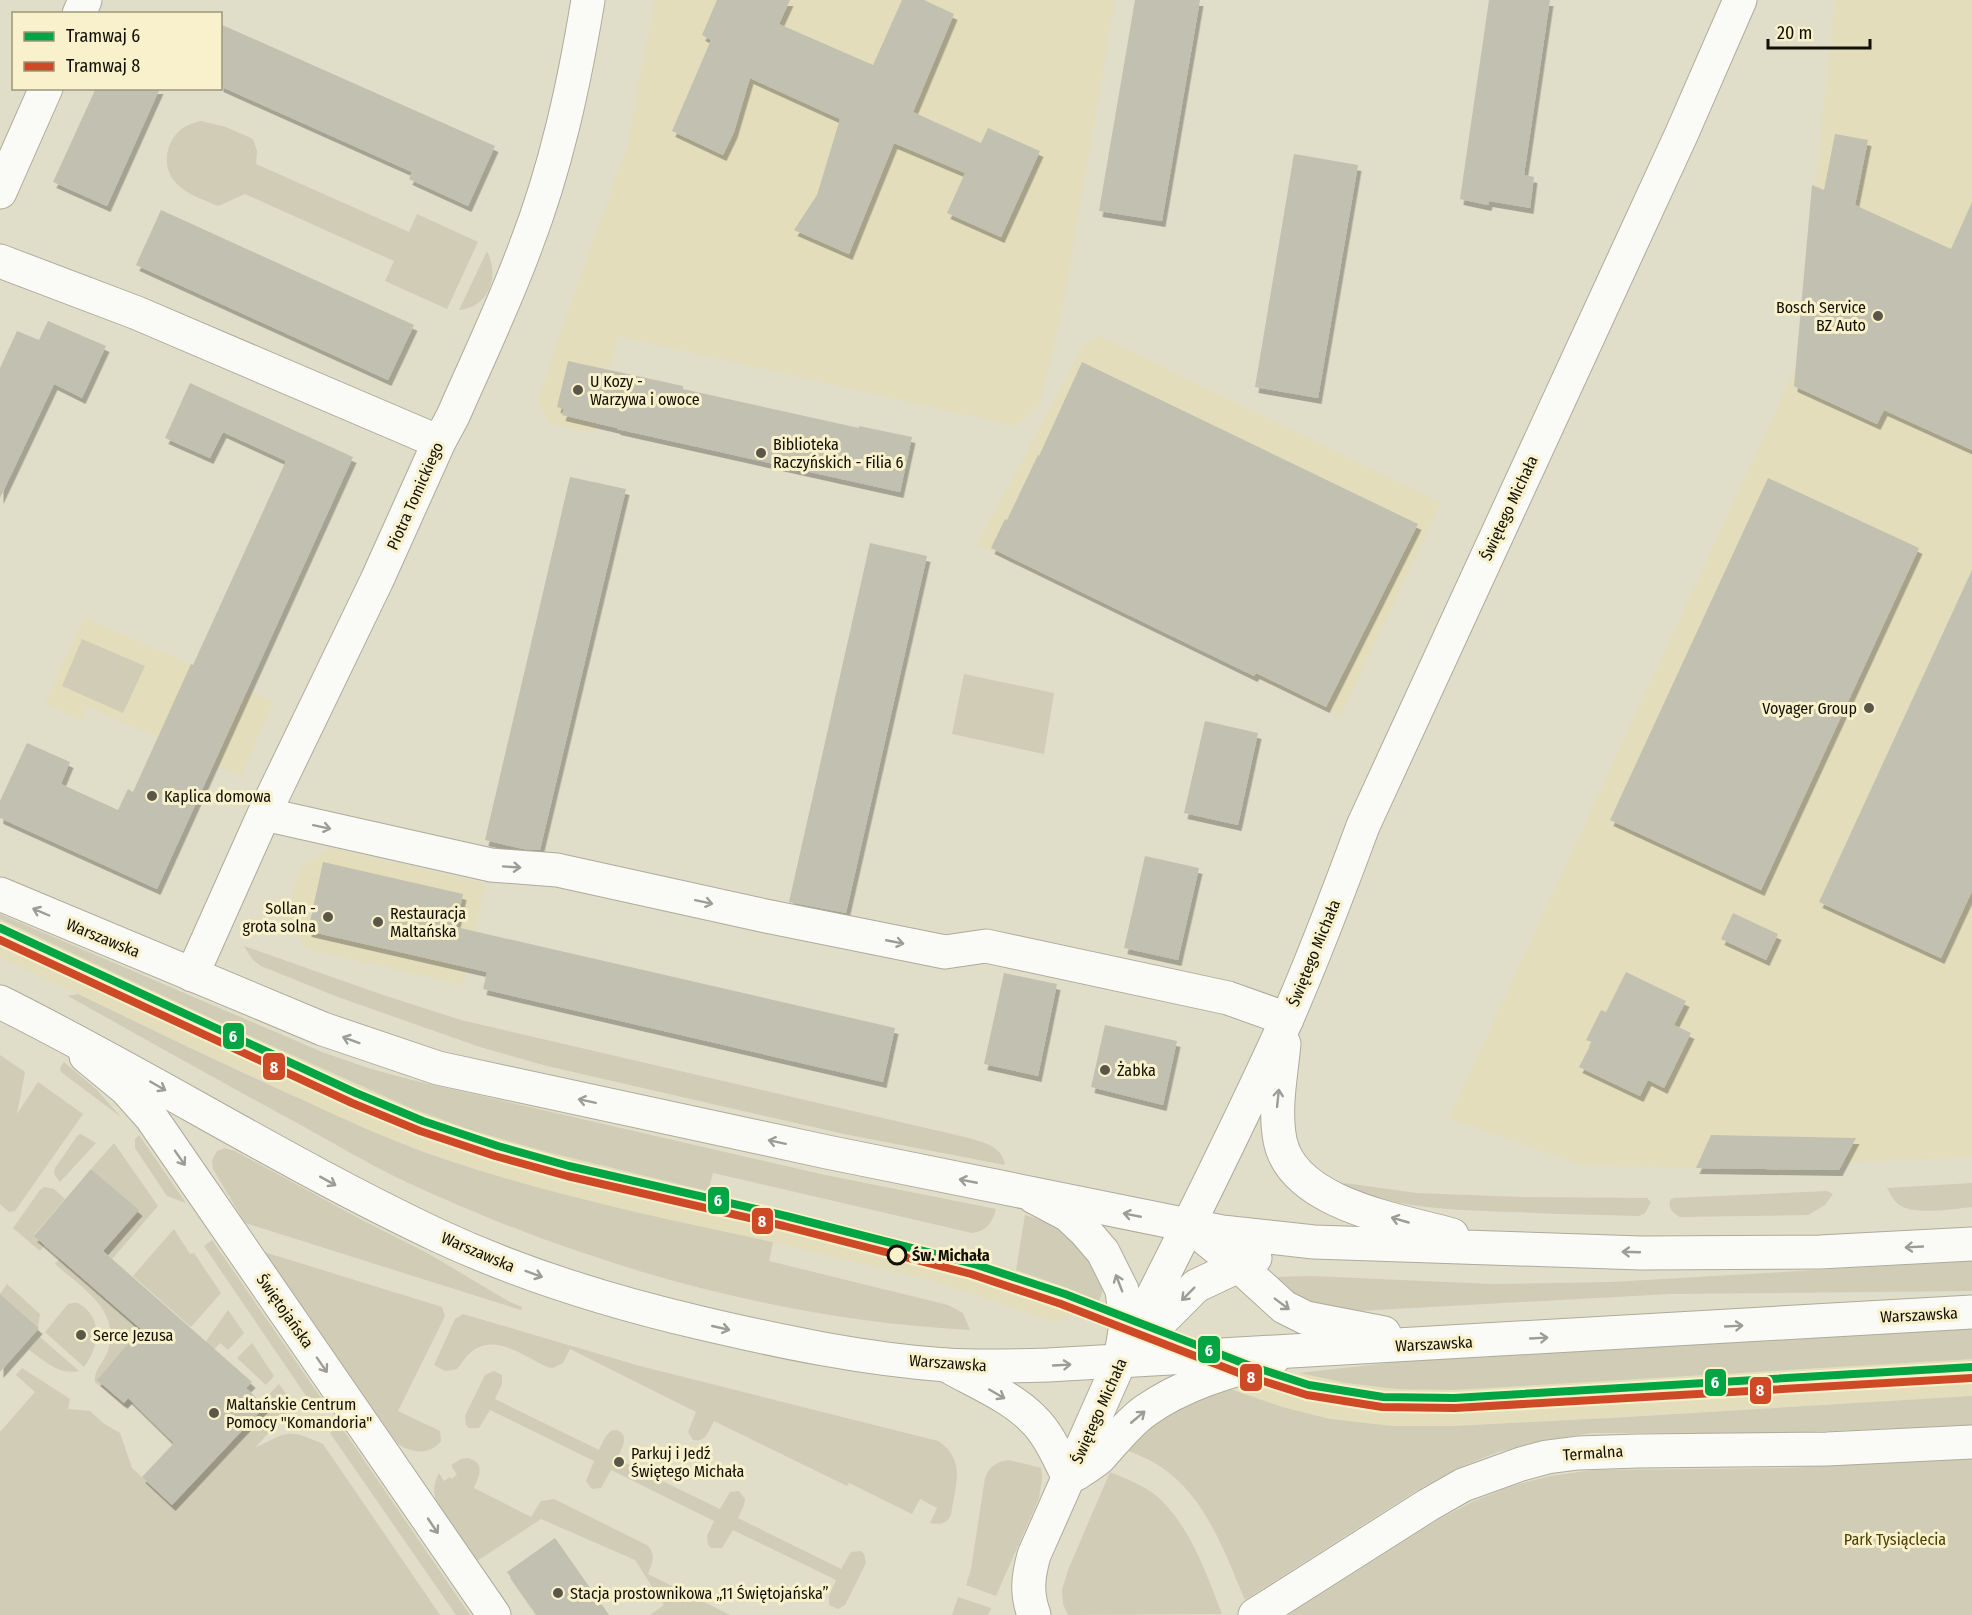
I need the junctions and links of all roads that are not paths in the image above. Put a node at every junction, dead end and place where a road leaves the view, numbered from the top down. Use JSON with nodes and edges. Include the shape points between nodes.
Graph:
{"nodes":[{"id":1,"x":588,"y":0,"type":"edge"},
{"id":2,"x":1740,"y":0,"type":"edge"},
{"id":3,"x":45,"y":90,"type":"edge"},
{"id":4,"x":0,"y":192,"type":"edge"},
{"id":5,"x":0,"y":261,"type":"edge"},
{"id":6,"x":439,"y":442,"type":"junction"},
{"id":7,"x":264,"y":814,"type":"junction"},
{"id":8,"x":0,"y":894,"type":"edge"},
{"id":9,"x":192,"y":975,"type":"junction"},
{"id":10,"x":0,"y":1002,"type":"edge"},
{"id":11,"x":1287,"y":1019,"type":"junction"},
{"id":12,"x":52,"y":1028,"type":"junction"},
{"id":13,"x":1026,"y":1192,"type":"junction"},
{"id":14,"x":1190,"y":1226,"type":"junction"},
{"id":15,"x":1314,"y":1242,"type":"junction"},
{"id":16,"x":1972,"y":1244,"type":"edge"},
{"id":17,"x":1497,"y":1248,"type":"junction"},
{"id":18,"x":1238,"y":1265,"type":"junction"},
{"id":19,"x":1972,"y":1312,"type":"edge"},
{"id":20,"x":1453,"y":1343,"type":"junction"},
{"id":21,"x":1325,"y":1350,"type":"junction"},
{"id":22,"x":1120,"y":1362,"type":"junction"},
{"id":23,"x":946,"y":1365,"type":"junction"},
{"id":24,"x":1972,"y":1442,"type":"edge"},
{"id":25,"x":1070,"y":1478,"type":"junction"},
{"id":26,"x":494,"y":1615,"type":"edge"},
{"id":27,"x":1034,"y":1615,"type":"edge"},
{"id":28,"x":1255,"y":1615,"type":"edge"}],
"edges":[{"from":1,"to":6,"type":"street","name":"Piotra Tomickiego","via":[[574,85],[539,208],[488,336]]},
{"from":2,"to":11,"type":"street","name":"Świętego Michała","via":[[1678,144],[1382,784]]},
{"from":3,"to":4,"type":"street"},
{"from":5,"to":6,"type":"street","via":[[119,305]]},
{"from":6,"to":7,"type":"street","name":"Piotra Tomickiego","via":[[378,580]]},
{"from":7,"to":9,"type":"street","name":"Piotra Tomickiego"},
{"from":7,"to":11,"type":"street","one_way":true,"via":[[491,865],[557,870],[945,952],[986,946],[1228,998]]},
{"from":9,"to":8,"type":"street","name":"Warszawska","one_way":true},
{"from":13,"to":9,"type":"street","name":"Warszawska","one_way":true,"via":[[438,1068],[350,1040]]},
{"from":10,"to":12,"type":"street","name":"Warszawska"},
{"from":11,"to":14,"type":"street","name":"Świętego Michała"},
{"from":17,"to":11,"type":"street","name":"Świętego Michała","one_way":true,"via":[[1359,1208],[1309,1185],[1294,1170],[1280,1142],[1277,1109]]},
{"from":12,"to":23,"type":"street","name":"Warszawska","one_way":true,"via":[[339,1187],[505,1264],[617,1302],[732,1330],[857,1355]]},
{"from":12,"to":26,"type":"street","name":"Świętojańska","one_way":true,"via":[[126,1089],[151,1117]]},
{"from":14,"to":13,"type":"street","name":"Warszawska","one_way":true},
{"from":22,"to":13,"type":"street","one_way":true,"via":[[1126,1325],[1124,1305],[1110,1263],[1068,1215]]},
{"from":14,"to":15,"type":"street","name":"Warszawska"},
{"from":14,"to":18,"type":"street"},
{"from":14,"to":22,"type":"street","name":"Świętego Michała"},
{"from":15,"to":17,"type":"street","name":"Warszawska"},
{"from":15,"to":18,"type":"street","via":[[1275,1250]]},
{"from":16,"to":17,"type":"street","name":"Warszawska","one_way":true,"via":[[1729,1253]]},
{"from":18,"to":20,"type":"street","one_way":true,"via":[[1284,1307],[1306,1318]]},
{"from":18,"to":22,"type":"street","one_way":true,"via":[[1196,1286]]},
{"from":20,"to":19,"type":"street","name":"Warszawska","one_way":true},
{"from":20,"to":21,"type":"street","name":"Warszawska"},
{"from":21,"to":22,"type":"street","name":"Warszawska"},
{"from":25,"to":21,"type":"street","name":"Świętego Michała","one_way":true,"via":[[1098,1459],[1144,1412],[1187,1387],[1258,1363]]},
{"from":23,"to":22,"type":"street","name":"Warszawska","one_way":true},
{"from":22,"to":25,"type":"street","name":"Świętego Michała"},
{"from":23,"to":25,"type":"street","name":"Świętego Michała","one_way":true,"via":[[1034,1419]]},
{"from":24,"to":28,"type":"street","name":"Termalna","via":[[1827,1449],[1638,1450],[1547,1457],[1463,1485]]},
{"from":25,"to":27,"type":"street","name":"Świętego Michała","via":[[1034,1555],[1028,1578]]}]}
